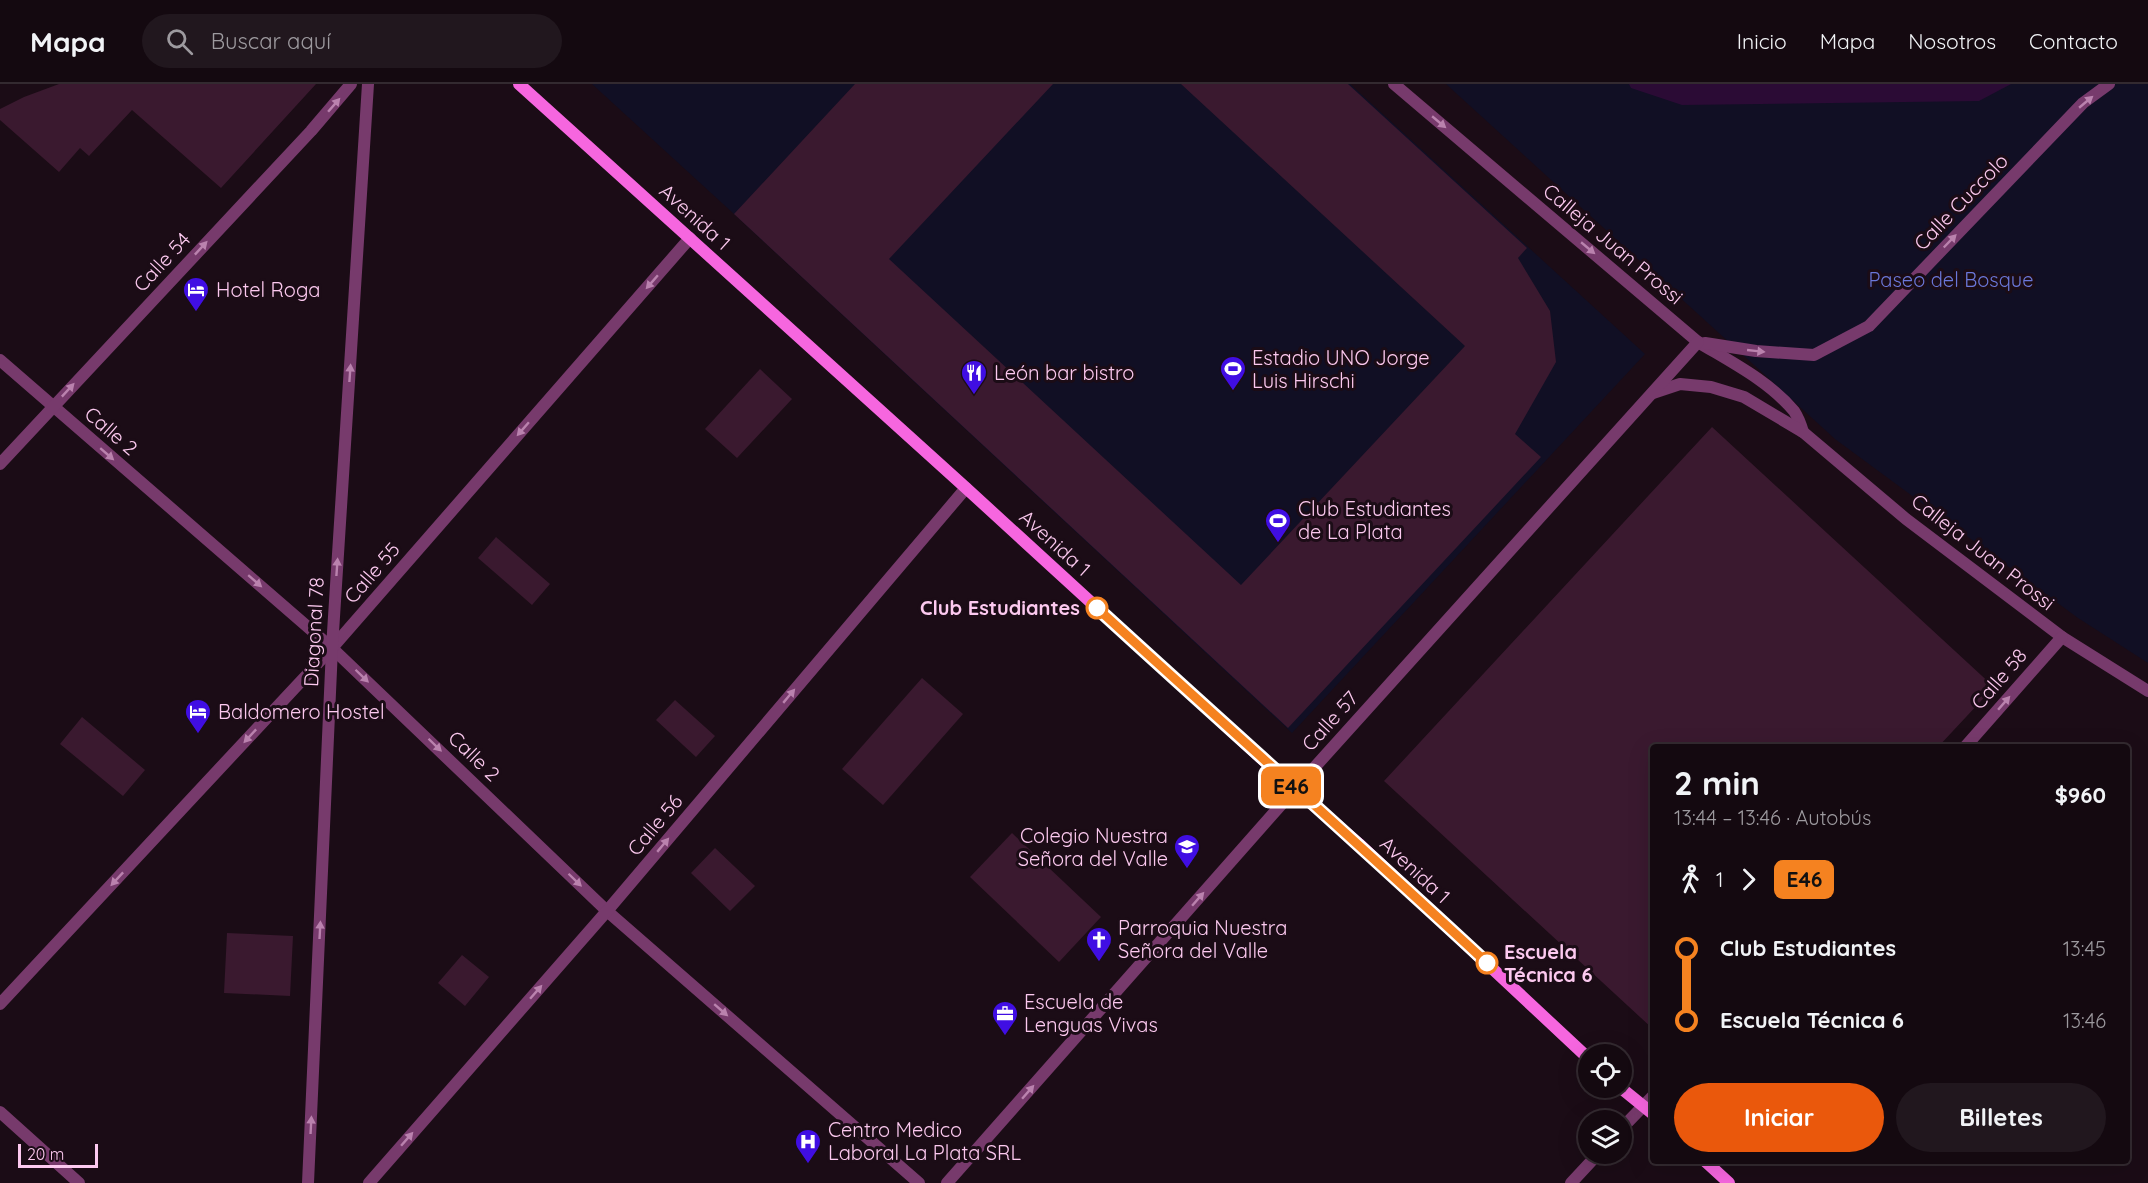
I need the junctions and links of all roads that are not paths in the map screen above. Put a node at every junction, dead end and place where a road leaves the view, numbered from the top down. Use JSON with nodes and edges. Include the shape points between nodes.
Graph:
{"nodes":[{"id":1,"x":351,"y":84,"type":"edge"},
{"id":2,"x":368,"y":84,"type":"edge"},
{"id":3,"x":519,"y":84,"type":"edge"},
{"id":4,"x":1394,"y":84,"type":"edge"},
{"id":5,"x":2109,"y":84,"type":"edge"},
{"id":6,"x":690,"y":238,"type":"junction"},
{"id":7,"x":1698,"y":342,"type":"junction"},
{"id":8,"x":0,"y":360,"type":"edge"},
{"id":9,"x":1652,"y":393,"type":"junction"},
{"id":10,"x":53,"y":407,"type":"junction"},
{"id":11,"x":1803,"y":432,"type":"junction"},
{"id":12,"x":0,"y":464,"type":"edge"},
{"id":13,"x":966,"y":488,"type":"junction"},
{"id":14,"x":2062,"y":638,"type":"junction"},
{"id":15,"x":333,"y":648,"type":"junction"},
{"id":16,"x":2148,"y":691,"type":"edge"},
{"id":17,"x":1968,"y":744,"type":"edge"},
{"id":18,"x":1295,"y":789,"type":"junction"},
{"id":19,"x":608,"y":911,"type":"junction"},
{"id":20,"x":0,"y":1004,"type":"edge"},
{"id":21,"x":1578,"y":1049,"type":"edge"},
{"id":22,"x":1632,"y":1096,"type":"edge"},
{"id":23,"x":1650,"y":1099,"type":"edge"},
{"id":24,"x":1643,"y":1105,"type":"junction"},
{"id":25,"x":1650,"y":1111,"type":"edge"},
{"id":26,"x":0,"y":1112,"type":"edge"},
{"id":27,"x":1632,"y":1117,"type":"edge"},
{"id":28,"x":1589,"y":1164,"type":"edge"},
{"id":29,"x":1707,"y":1164,"type":"edge"},
{"id":30,"x":79,"y":1183,"type":"edge"},
{"id":31,"x":308,"y":1183,"type":"edge"},
{"id":32,"x":369,"y":1183,"type":"edge"},
{"id":33,"x":919,"y":1183,"type":"edge"},
{"id":34,"x":947,"y":1183,"type":"edge"},
{"id":35,"x":1571,"y":1183,"type":"edge"},
{"id":36,"x":1729,"y":1183,"type":"edge"}],
"edges":[{"from":10,"to":1,"type":"street","name":"Calle 54","one_way":true},
{"from":15,"to":2,"type":"street","name":"Diagonal 78","one_way":true},
{"from":3,"to":6,"type":"main road","name":"Avenida 1"},
{"from":4,"to":7,"type":"street","name":"Calleja Juan Prossi","one_way":true},
{"from":7,"to":5,"type":"street","name":"Calle Cuccolo","one_way":true,"via":[[1814,355],[1869,326],[2083,103]]},
{"from":6,"to":13,"type":"main road","name":"Avenida 1"},
{"from":6,"to":15,"type":"street","name":"Calle 55","one_way":true},
{"from":7,"to":9,"type":"street","name":"Calle 57"},
{"from":7,"to":11,"type":"street","name":"Calleja Juan Prossi","via":[[1780,397],[1795,413]]},
{"from":8,"to":10,"type":"street","name":"Calle 2"},
{"from":9,"to":11,"type":"street","name":"Calleja Juan Prossi","via":[[1680,384],[1711,387],[1744,397]]},
{"from":9,"to":18,"type":"street","name":"Calle 57"},
{"from":10,"to":12,"type":"street","name":"Calle 54"},
{"from":10,"to":15,"type":"street","name":"Calle 2","one_way":true},
{"from":11,"to":14,"type":"street","name":"Calleja Juan Prossi","via":[[1906,519]]},
{"from":13,"to":18,"type":"main road","name":"Avenida 1"},
{"from":19,"to":13,"type":"street","name":"Calle 56","one_way":true},
{"from":14,"to":16,"type":"street","name":"Calleja Juan Prossi"},
{"from":17,"to":14,"type":"street","name":"Calle 58","one_way":true},
{"from":15,"to":19,"type":"street","name":"Calle 2","one_way":true},
{"from":15,"to":20,"type":"street","name":"Calle 55","one_way":true},
{"from":31,"to":15,"type":"street","name":"Diagonal 78","one_way":true},
{"from":18,"to":21,"type":"main road","name":"Avenida 1"},
{"from":34,"to":18,"type":"street","name":"Calle 57","one_way":true},
{"from":32,"to":19,"type":"street","name":"Calle 56","one_way":true},
{"from":19,"to":33,"type":"street","name":"Calle 2","one_way":true},
{"from":22,"to":24,"type":"main road"},
{"from":23,"to":24,"type":"street"},
{"from":24,"to":25,"type":"main road"},
{"from":24,"to":27,"type":"street"},
{"from":26,"to":30,"type":"street"},
{"from":28,"to":35,"type":"street"},
{"from":29,"to":36,"type":"main road"}]}
